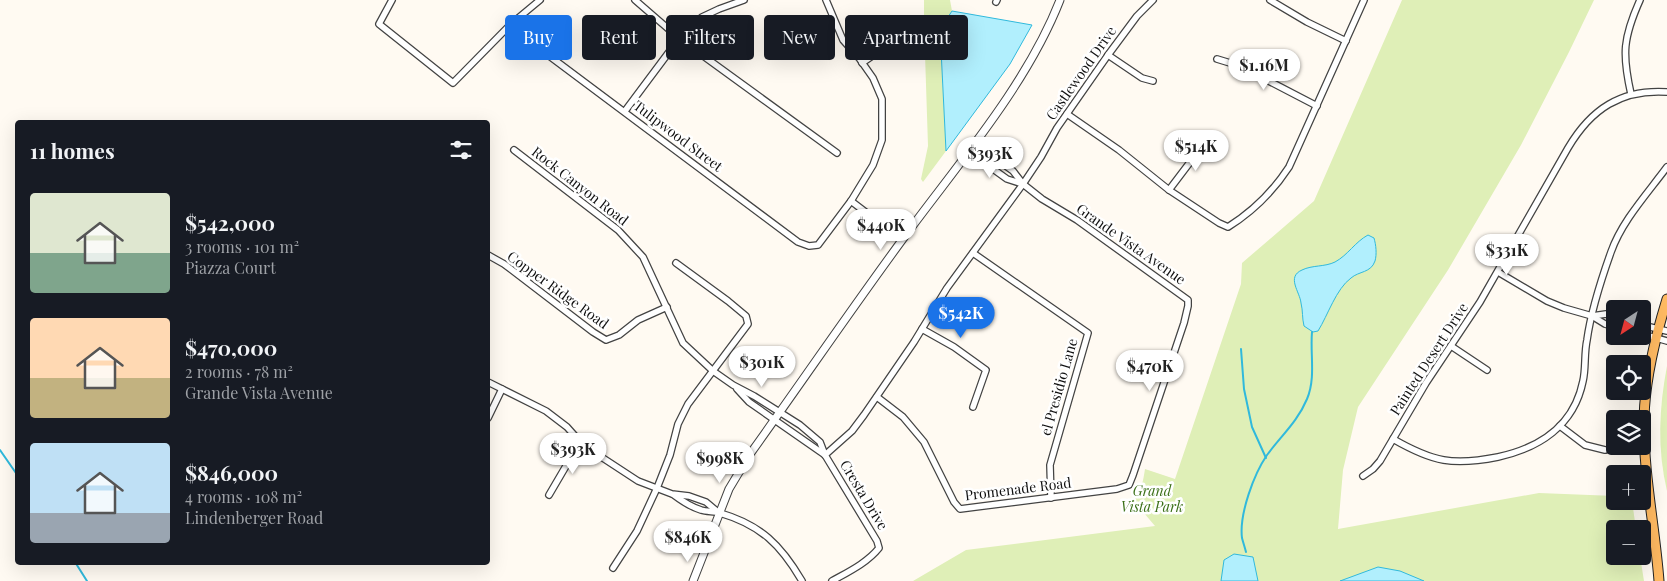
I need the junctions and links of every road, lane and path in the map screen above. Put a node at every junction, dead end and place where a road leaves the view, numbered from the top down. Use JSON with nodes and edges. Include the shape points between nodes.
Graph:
{"nodes":[{"id":1,"x":392,"y":0,"type":"edge"},
{"id":2,"x":540,"y":0,"type":"edge"},
{"id":3,"x":635,"y":0,"type":"edge"},
{"id":4,"x":744,"y":0,"type":"edge"},
{"id":5,"x":826,"y":0,"type":"edge"},
{"id":6,"x":1060,"y":0,"type":"edge"},
{"id":7,"x":1153,"y":0,"type":"edge"},
{"id":8,"x":1270,"y":0,"type":"edge"},
{"id":9,"x":1364,"y":0,"type":"edge"},
{"id":10,"x":1640,"y":0,"type":"edge"},
{"id":11,"x":706,"y":15,"type":"edge"},
{"id":12,"x":666,"y":27,"type":"edge"},
{"id":13,"x":1346,"y":41,"type":"junction"},
{"id":14,"x":1108,"y":54,"type":"junction"},
{"id":15,"x":666,"y":58,"type":"edge"},
{"id":16,"x":1217,"y":59,"type":"dead end"},
{"id":17,"x":555,"y":60,"type":"edge"},
{"id":18,"x":709,"y":60,"type":"edge"},
{"id":19,"x":866,"y":60,"type":"edge"},
{"id":20,"x":862,"y":63,"type":"junction"},
{"id":21,"x":1153,"y":81,"type":"dead end"},
{"id":22,"x":1667,"y":92,"type":"edge"},
{"id":23,"x":1631,"y":94,"type":"junction"},
{"id":24,"x":1316,"y":106,"type":"junction"},
{"id":25,"x":625,"y":112,"type":"junction"},
{"id":26,"x":1067,"y":114,"type":"junction"},
{"id":27,"x":974,"y":142,"type":"junction"},
{"id":28,"x":1212,"y":143,"type":"dead end"},
{"id":29,"x":514,"y":150,"type":"dead end"},
{"id":30,"x":968,"y":151,"type":"junction"},
{"id":31,"x":837,"y":154,"type":"dead end"},
{"id":32,"x":1667,"y":167,"type":"edge"},
{"id":33,"x":1023,"y":184,"type":"junction"},
{"id":34,"x":1169,"y":190,"type":"junction"},
{"id":35,"x":851,"y":201,"type":"junction"},
{"id":36,"x":902,"y":240,"type":"junction"},
{"id":37,"x":972,"y":253,"type":"junction"},
{"id":38,"x":490,"y":256,"type":"edge"},
{"id":39,"x":676,"y":263,"type":"dead end"},
{"id":40,"x":1498,"y":272,"type":"junction"},
{"id":41,"x":1667,"y":299,"type":"edge"},
{"id":42,"x":667,"y":307,"type":"junction"},
{"id":43,"x":1606,"y":314,"type":"edge"},
{"id":44,"x":1592,"y":316,"type":"junction"},
{"id":45,"x":1606,"y":324,"type":"edge"},
{"id":46,"x":922,"y":329,"type":"junction"},
{"id":47,"x":1660,"y":333,"type":"edge"},
{"id":48,"x":1667,"y":341,"type":"edge"},
{"id":49,"x":1451,"y":346,"type":"junction"},
{"id":50,"x":1487,"y":370,"type":"dead end"},
{"id":51,"x":713,"y":371,"type":"junction"},
{"id":52,"x":490,"y":383,"type":"edge"},
{"id":53,"x":734,"y":385,"type":"junction"},
{"id":54,"x":502,"y":389,"type":"junction"},
{"id":55,"x":877,"y":397,"type":"junction"},
{"id":56,"x":973,"y":408,"type":"dead end"},
{"id":57,"x":780,"y":411,"type":"junction"},
{"id":58,"x":490,"y":414,"type":"edge"},
{"id":59,"x":775,"y":419,"type":"junction"},
{"id":60,"x":1560,"y":426,"type":"junction"},
{"id":61,"x":1394,"y":439,"type":"junction"},
{"id":62,"x":583,"y":445,"type":"junction"},
{"id":63,"x":1605,"y":450,"type":"dead end"},
{"id":64,"x":825,"y":455,"type":"junction"},
{"id":65,"x":1363,"y":476,"type":"dead end"},
{"id":66,"x":1129,"y":485,"type":"joint"},
{"id":67,"x":657,"y":488,"type":"junction"},
{"id":68,"x":549,"y":495,"type":"dead end"},
{"id":69,"x":1051,"y":498,"type":"junction"},
{"id":70,"x":719,"y":512,"type":"junction"},
{"id":71,"x":613,"y":568,"type":"dead end"},
{"id":72,"x":693,"y":581,"type":"edge"},
{"id":73,"x":802,"y":581,"type":"edge"},
{"id":74,"x":832,"y":581,"type":"edge"},
{"id":75,"x":1659,"y":581,"type":"edge"}],
"edges":[{"from":1,"to":2,"type":"street","via":[[379,24],[453,83],[510,24]]},
{"from":3,"to":12,"type":"street"},
{"from":4,"to":11,"type":"street"},
{"from":5,"to":20,"type":"street","via":[[843,40]]},
{"from":6,"to":27,"type":"street","via":[[1030,62]]},
{"from":7,"to":14,"type":"street","name":"Castlewood Drive"},
{"from":8,"to":13,"type":"street"},
{"from":9,"to":13,"type":"street"},
{"from":10,"to":23,"type":"street","via":[[1625,44],[1625,69]]},
{"from":13,"to":24,"type":"street"},
{"from":14,"to":21,"type":"street","via":[[1142,78]]},
{"from":14,"to":26,"type":"street","name":"Castlewood Drive"},
{"from":15,"to":25,"type":"street"},
{"from":16,"to":24,"type":"street","via":[[1240,66]]},
{"from":17,"to":25,"type":"street","name":"Tulipwood Street"},
{"from":18,"to":31,"type":"street"},
{"from":19,"to":20,"type":"street"},
{"from":20,"to":35,"type":"street","via":[[874,78],[882,99],[882,140],[873,165]]},
{"from":22,"to":23,"type":"street","name":"Painted Desert Drive"},
{"from":23,"to":40,"type":"street","name":"Painted Desert Drive","via":[[1600,110],[1579,131]]},
{"from":24,"to":34,"type":"street","via":[[1283,177],[1228,227]]},
{"from":25,"to":35,"type":"street","name":"Tulipwood Street","via":[[798,242],[818,245]]},
{"from":26,"to":33,"type":"street","name":"Castlewood Drive"},
{"from":26,"to":34,"type":"street"},
{"from":27,"to":30,"type":"street"},
{"from":27,"to":33,"type":"street","name":"Grande Vista Avenue","via":[[1013,171]]},
{"from":28,"to":34,"type":"street","via":[[1194,157]]},
{"from":29,"to":42,"type":"street","name":"Rock Canyon Road","via":[[618,230],[643,257]]},
{"from":30,"to":33,"type":"street","name":"Grande Vista Avenue","via":[[1007,179]]},
{"from":30,"to":36,"type":"street"},
{"from":32,"to":44,"type":"street","via":[[1617,238]]},
{"from":33,"to":37,"type":"street","name":"Castlewood Drive"},
{"from":33,"to":66,"type":"street","name":"Grande Vista Avenue","via":[[1188,300],[1184,323]]},
{"from":35,"to":36,"type":"street"},
{"from":36,"to":57,"type":"street"},
{"from":37,"to":46,"type":"street","name":"Castlewood Drive"},
{"from":37,"to":69,"type":"street","name":"el Presidio Lane","via":[[1088,334],[1050,465]]},
{"from":38,"to":42,"type":"street","name":"Copper Ridge Road","via":[[606,340]]},
{"from":39,"to":51,"type":"street","via":[[746,316],[748,324]]},
{"from":40,"to":44,"type":"street","via":[[1547,301]]},
{"from":40,"to":49,"type":"street","name":"Painted Desert Drive"},
{"from":41,"to":47,"type":"main road"},
{"from":42,"to":51,"type":"street","name":"Rock Canyon Road","via":[[682,343]]},
{"from":43,"to":44,"type":"street"},
{"from":44,"to":45,"type":"street"},
{"from":44,"to":60,"type":"street","via":[[1580,391]]},
{"from":46,"to":55,"type":"street","name":"Castlewood Drive"},
{"from":46,"to":56,"type":"street","via":[[986,370]]},
{"from":47,"to":48,"type":"street"},
{"from":47,"to":75,"type":"main road","via":[[1648,383],[1644,418],[1646,474]]},
{"from":49,"to":50,"type":"street"},
{"from":49,"to":61,"type":"street","name":"Painted Desert Drive"},
{"from":51,"to":53,"type":"street","name":"Rock Canyon Road"},
{"from":51,"to":67,"type":"street","via":[[688,404],[678,424]]},
{"from":52,"to":54,"type":"street"},
{"from":53,"to":57,"type":"street","name":"Rock Canyon Road"},
{"from":53,"to":59,"type":"street","name":"Rock Canyon Road","via":[[750,402]]},
{"from":54,"to":58,"type":"street"},
{"from":54,"to":62,"type":"street","via":[[546,411]]},
{"from":55,"to":64,"type":"street","name":"Castlewood Drive","via":[[852,431]]},
{"from":55,"to":69,"type":"street","name":"Promenade Road","via":[[903,416],[924,442],[960,509]]},
{"from":57,"to":59,"type":"street"},
{"from":57,"to":64,"type":"street","name":"Cresta Drive","via":[[820,442]]},
{"from":59,"to":64,"type":"street","name":"Cresta Drive"},
{"from":59,"to":70,"type":"street","via":[[742,466]]},
{"from":60,"to":61,"type":"street","via":[[1542,441],[1523,450],[1466,462],[1432,458]]},
{"from":60,"to":63,"type":"street","via":[[1586,445]]},
{"from":61,"to":65,"type":"street","name":"Painted Desert Drive","via":[[1380,461]]},
{"from":62,"to":67,"type":"street","via":[[638,481]]},
{"from":62,"to":68,"type":"street"},
{"from":64,"to":74,"type":"street","name":"Cresta Drive","via":[[878,541],[879,548],[860,565]]},
{"from":66,"to":69,"type":"street","name":"Promenade Road"},
{"from":67,"to":70,"type":"street","via":[[706,502]]},
{"from":67,"to":71,"type":"street","via":[[637,532]]},
{"from":70,"to":72,"type":"street"},
{"from":70,"to":73,"type":"street","via":[[771,539]]}]}
